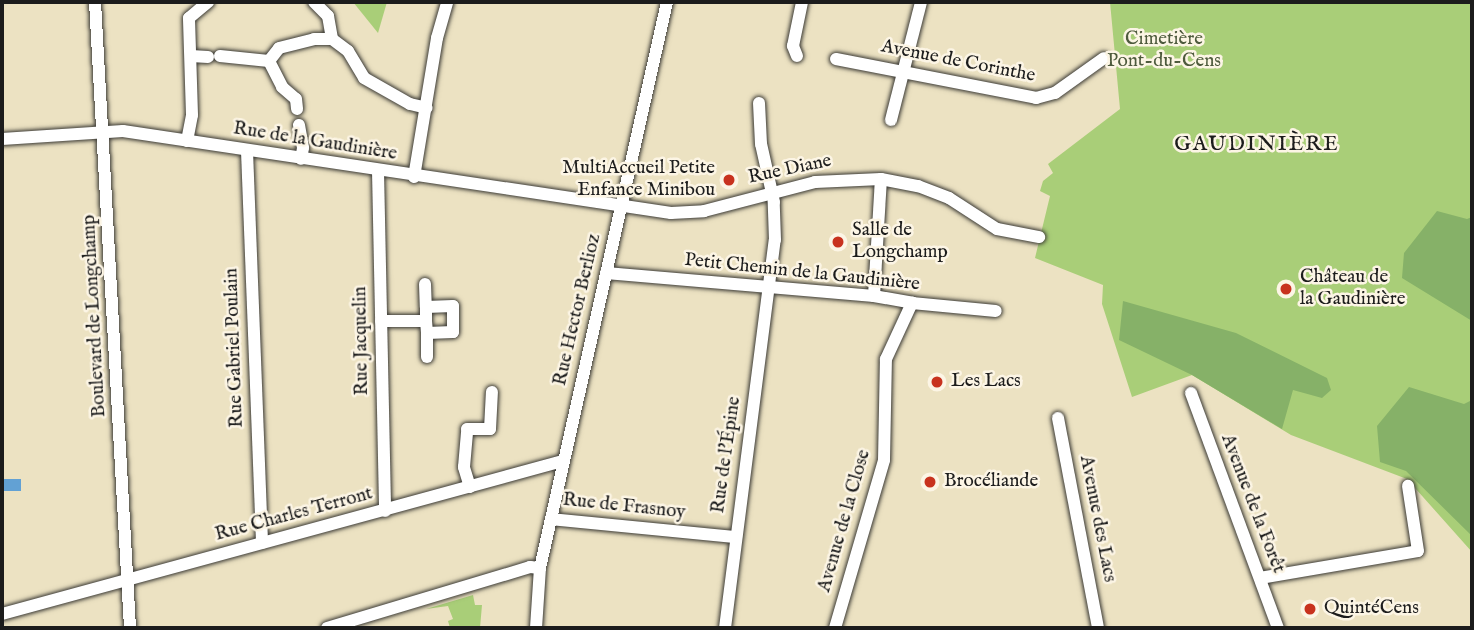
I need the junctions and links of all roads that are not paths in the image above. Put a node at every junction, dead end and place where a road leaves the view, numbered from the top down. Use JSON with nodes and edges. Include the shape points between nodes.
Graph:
{"nodes":[{"id":1,"x":94,"y":2,"type":"edge"},
{"id":2,"x":208,"y":2,"type":"edge"},
{"id":3,"x":314,"y":2,"type":"edge"},
{"id":4,"x":447,"y":2,"type":"edge"},
{"id":5,"x":667,"y":2,"type":"edge"},
{"id":6,"x":802,"y":2,"type":"edge"},
{"id":7,"x":921,"y":2,"type":"edge"},
{"id":8,"x":332,"y":39,"type":"junction"},
{"id":9,"x":191,"y":56,"type":"junction"},
{"id":10,"x":797,"y":57,"type":"dead end"},
{"id":11,"x":1104,"y":58,"type":"dead end"},
{"id":12,"x":836,"y":59,"type":"dead end"},
{"id":13,"x":269,"y":61,"type":"junction"},
{"id":14,"x":904,"y":72,"type":"junction"},
{"id":15,"x":759,"y":103,"type":"dead end"},
{"id":16,"x":427,"y":108,"type":"junction"},
{"id":17,"x":296,"y":109,"type":"dead end"},
{"id":18,"x":891,"y":120,"type":"dead end"},
{"id":19,"x":299,"y":125,"type":"dead end"},
{"id":20,"x":104,"y":132,"type":"junction"},
{"id":21,"x":2,"y":139,"type":"edge"},
{"id":22,"x":187,"y":141,"type":"junction"},
{"id":23,"x":247,"y":151,"type":"junction"},
{"id":24,"x":301,"y":159,"type":"junction"},
{"id":25,"x":378,"y":171,"type":"junction"},
{"id":26,"x":414,"y":177,"type":"junction"},
{"id":27,"x":881,"y":179,"type":"junction"},
{"id":28,"x":772,"y":192,"type":"junction"},
{"id":29,"x":623,"y":205,"type":"junction"},
{"id":30,"x":1039,"y":237,"type":"dead end"},
{"id":31,"x":606,"y":273,"type":"junction"},
{"id":32,"x":425,"y":284,"type":"dead end"},
{"id":33,"x":769,"y":287,"type":"junction"},
{"id":34,"x":874,"y":296,"type":"junction"},
{"id":35,"x":912,"y":303,"type":"junction"},
{"id":36,"x":426,"y":307,"type":"junction"},
{"id":37,"x":996,"y":311,"type":"dead end"},
{"id":38,"x":381,"y":321,"type":"junction"},
{"id":39,"x":426,"y":327,"type":"junction"},
{"id":40,"x":427,"y":357,"type":"dead end"},
{"id":41,"x":492,"y":392,"type":"dead end"},
{"id":42,"x":1191,"y":393,"type":"dead end"},
{"id":43,"x":1058,"y":418,"type":"dead end"},
{"id":44,"x":563,"y":461,"type":"junction"},
{"id":45,"x":1408,"y":486,"type":"dead end"},
{"id":46,"x":470,"y":487,"type":"junction"},
{"id":47,"x":385,"y":511,"type":"junction"},
{"id":48,"x":551,"y":519,"type":"junction"},
{"id":49,"x":736,"y":537,"type":"junction"},
{"id":50,"x":262,"y":543,"type":"junction"},
{"id":51,"x":540,"y":568,"type":"junction"},
{"id":52,"x":1260,"y":578,"type":"junction"},
{"id":53,"x":128,"y":580,"type":"junction"},
{"id":54,"x":2,"y":614,"type":"edge"},
{"id":55,"x":130,"y":628,"type":"edge"},
{"id":56,"x":327,"y":628,"type":"edge"},
{"id":57,"x":536,"y":628,"type":"edge"},
{"id":58,"x":724,"y":628,"type":"edge"},
{"id":59,"x":835,"y":628,"type":"edge"},
{"id":60,"x":1098,"y":628,"type":"edge"},
{"id":61,"x":1278,"y":628,"type":"edge"}],
"edges":[{"from":1,"to":20,"type":"street","name":"Boulevard de Longchamp"},
{"from":2,"to":9,"type":"street","via":[[189,18]]},
{"from":3,"to":8,"type":"street","via":[[328,16]]},
{"from":4,"to":16,"type":"street"},
{"from":5,"to":29,"type":"street","name":"Rue Hector Berlioz"},
{"from":6,"to":10,"type":"street","via":[[793,47]]},
{"from":7,"to":14,"type":"street"},
{"from":8,"to":13,"type":"street","via":[[279,48]]},
{"from":8,"to":16,"type":"street","via":[[348,51],[373,86]]},
{"from":9,"to":13,"type":"street"},
{"from":9,"to":22,"type":"street","via":[[192,115]]},
{"from":11,"to":14,"type":"street","name":"Avenue de Corinthe","via":[[1055,93],[1036,98]]},
{"from":12,"to":14,"type":"street","name":"Avenue de Corinthe"},
{"from":13,"to":17,"type":"street","via":[[282,87],[296,99]]},
{"from":14,"to":18,"type":"street"},
{"from":15,"to":28,"type":"street","name":"Rue de l'Épine","via":[[761,144]]},
{"from":16,"to":26,"type":"street"},
{"from":19,"to":24,"type":"street"},
{"from":20,"to":21,"type":"street","name":"Rue de la Gaudinière"},
{"from":20,"to":22,"type":"street","name":"Rue de la Gaudinière"},
{"from":20,"to":53,"type":"street","name":"Boulevard de Longchamp"},
{"from":22,"to":23,"type":"street","name":"Rue de la Gaudinière"},
{"from":23,"to":24,"type":"street","name":"Rue de la Gaudinière"},
{"from":23,"to":50,"type":"street","name":"Rue Gabriel Poulain"},
{"from":24,"to":25,"type":"street","name":"Rue de la Gaudinière"},
{"from":25,"to":26,"type":"street","name":"Rue de la Gaudinière"},
{"from":25,"to":38,"type":"street","name":"Rue Jacquelin"},
{"from":26,"to":29,"type":"street","name":"Rue de la Gaudinière"},
{"from":27,"to":28,"type":"street","name":"Rue Diane","via":[[825,181]]},
{"from":27,"to":30,"type":"street","name":"Rue Diane","via":[[949,198],[997,229]]},
{"from":27,"to":34,"type":"street"},
{"from":28,"to":29,"type":"street","name":"Rue Diane","via":[[690,213]]},
{"from":28,"to":33,"type":"street","name":"Rue de l'Épine","via":[[775,240]]},
{"from":29,"to":31,"type":"street","name":"Rue Hector Berlioz"},
{"from":31,"to":33,"type":"street","name":"Petit Chemin de la Gaudinière"},
{"from":31,"to":44,"type":"street","name":"Rue Hector Berlioz"},
{"from":32,"to":36,"type":"street"},
{"from":33,"to":34,"type":"street","name":"Petit Chemin de la Gaudinière"},
{"from":33,"to":49,"type":"street","name":"Rue de l'Épine"},
{"from":34,"to":35,"type":"street","name":"Petit Chemin de la Gaudinière"},
{"from":35,"to":37,"type":"street","name":"Petit Chemin de la Gaudinière"},
{"from":35,"to":59,"type":"street","name":"Avenue de la Close","via":[[886,359],[884,460]]},
{"from":36,"to":39,"type":"street"},
{"from":36,"to":39,"type":"street","via":[[455,301],[453,332]]},
{"from":38,"to":39,"type":"street"},
{"from":38,"to":47,"type":"street","name":"Rue Jacquelin"},
{"from":39,"to":40,"type":"street"},
{"from":41,"to":46,"type":"street","via":[[490,429],[467,429],[464,467]]},
{"from":42,"to":52,"type":"street","name":"Avenue de la Forêt"},
{"from":43,"to":60,"type":"street","name":"Avenue des Lacs"},
{"from":44,"to":46,"type":"street","name":"Rue Charles Terront"},
{"from":44,"to":48,"type":"street","name":"Rue Hector Berlioz"},
{"from":45,"to":52,"type":"street","via":[[1418,551]]},
{"from":46,"to":47,"type":"street","name":"Rue Charles Terront"},
{"from":47,"to":50,"type":"street","name":"Rue Charles Terront"},
{"from":48,"to":49,"type":"street","name":"Rue de Frasnoy"},
{"from":48,"to":51,"type":"street","name":"Rue Hector Berlioz"},
{"from":49,"to":58,"type":"street","name":"Rue de l'Épine"},
{"from":50,"to":53,"type":"street","name":"Rue Charles Terront"},
{"from":51,"to":56,"type":"street","via":[[530,567]]},
{"from":51,"to":57,"type":"street","name":"Rue Hector Berlioz"},
{"from":52,"to":61,"type":"street","name":"Avenue de la Forêt"},
{"from":53,"to":54,"type":"street","name":"Rue Charles Terront"},
{"from":53,"to":55,"type":"street","name":"Boulevard de Longchamp"}]}
